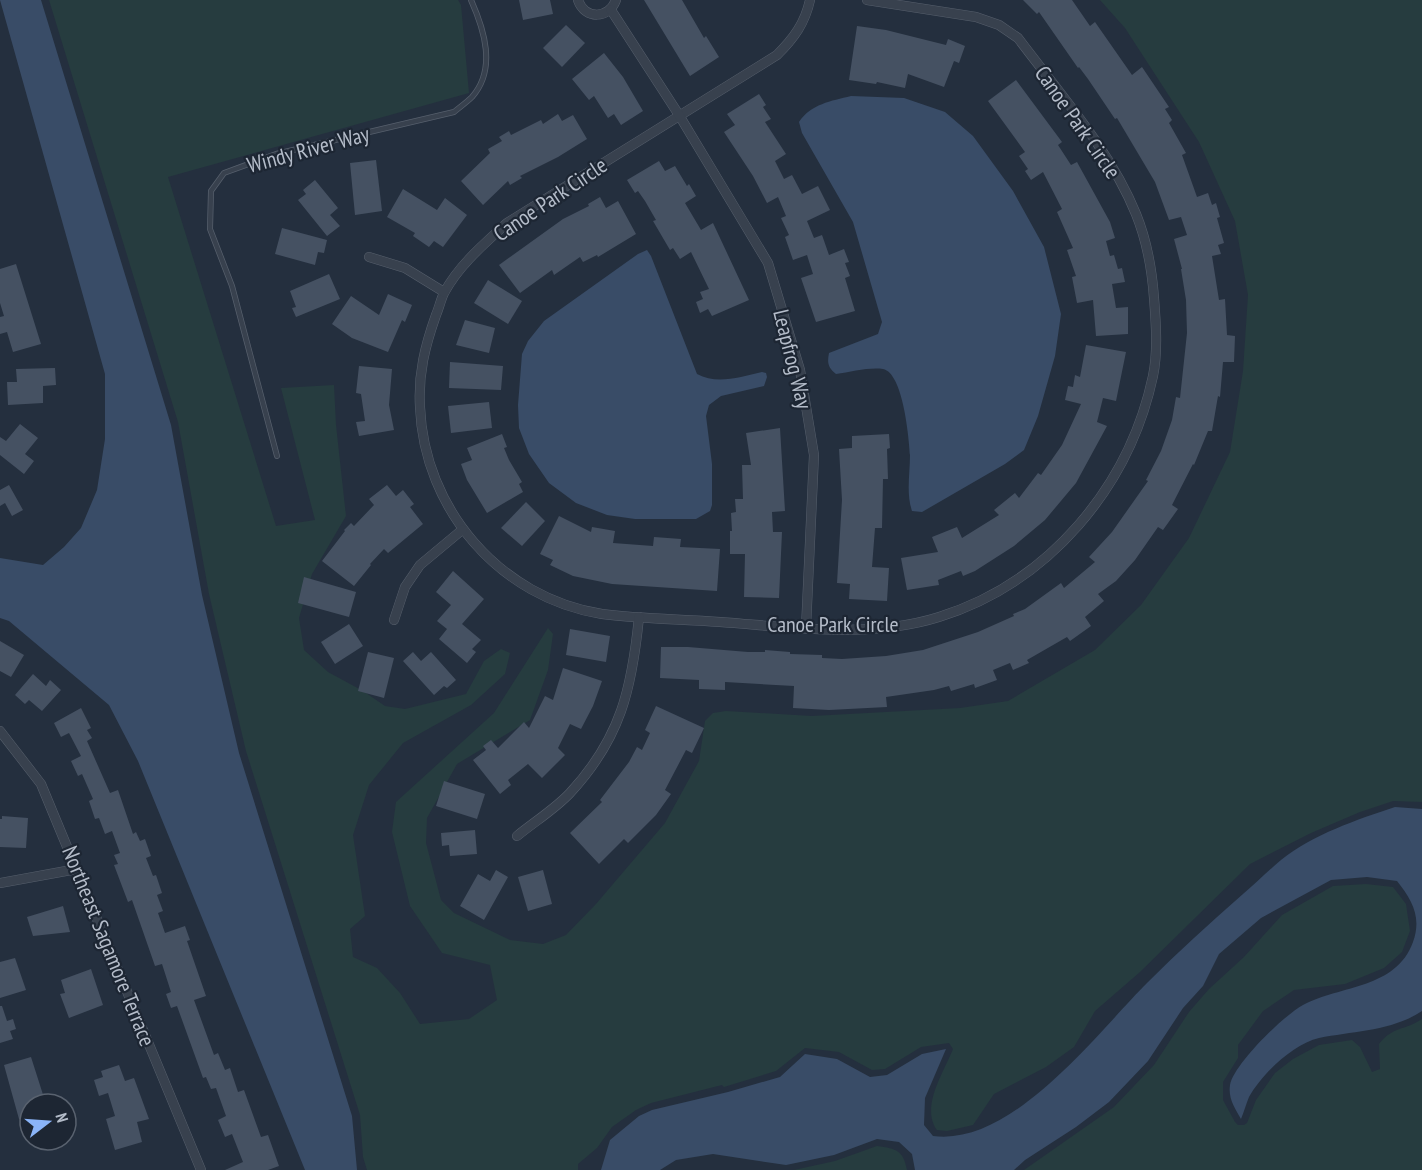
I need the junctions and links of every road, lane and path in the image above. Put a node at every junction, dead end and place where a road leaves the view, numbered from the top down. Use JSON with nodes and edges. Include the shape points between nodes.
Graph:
{"nodes":[{"id":1,"x":471,"y":0,"type":"edge"},
{"id":2,"x":578,"y":0,"type":"edge"},
{"id":3,"x":616,"y":0,"type":"edge"},
{"id":4,"x":810,"y":0,"type":"edge"},
{"id":5,"x":867,"y":0,"type":"edge"},
{"id":6,"x":611,"y":10,"type":"junction"},
{"id":7,"x":679,"y":115,"type":"junction"},
{"id":8,"x":369,"y":257,"type":"dead end"},
{"id":9,"x":444,"y":292,"type":"junction"},
{"id":10,"x":277,"y":456,"type":"dead end"},
{"id":11,"x":462,"y":530,"type":"junction"},
{"id":12,"x":639,"y":617,"type":"junction"},
{"id":13,"x":394,"y":620,"type":"dead end"},
{"id":14,"x":806,"y":628,"type":"junction"},
{"id":15,"x":0,"y":731,"type":"edge"},
{"id":16,"x":517,"y":836,"type":"dead end"},
{"id":17,"x":77,"y":869,"type":"junction"},
{"id":18,"x":0,"y":883,"type":"edge"},
{"id":19,"x":201,"y":1170,"type":"edge"}],
"edges":[{"from":1,"to":10,"type":"lane","name":"Windy River Way","via":[[485,39],[487,59],[473,96],[454,112],[276,154],[224,173],[211,191],[210,229],[232,286]]},
{"from":2,"to":6,"type":"street","via":[[583,9],[594,15]]},
{"from":3,"to":6,"type":"street"},
{"from":4,"to":7,"type":"street","name":"Canoe Park Circle","via":[[793,39],[777,55]]},
{"from":5,"to":14,"type":"street","name":"Canoe Park Circle","via":[[976,17],[999,25],[1018,38],[1113,166],[1137,216],[1151,266],[1156,321],[1154,374],[1123,463],[1097,505],[1060,546],[1023,577],[982,601],[906,626]]},
{"from":6,"to":7,"type":"street","name":"Leapfrog Way"},
{"from":7,"to":9,"type":"street","name":"Canoe Park Circle","via":[[507,223],[474,253]]},
{"from":7,"to":14,"type":"street","name":"Leapfrog Way","via":[[768,263],[800,370],[814,455]]},
{"from":8,"to":9,"type":"street","via":[[405,268]]},
{"from":9,"to":11,"type":"street","name":"Canoe Park Circle","via":[[424,349],[420,428],[427,461]]},
{"from":11,"to":12,"type":"street","name":"Canoe Park Circle","via":[[486,556],[520,583],[563,603],[600,614]]},
{"from":11,"to":13,"type":"street","via":[[420,565],[405,587]]},
{"from":12,"to":14,"type":"street","name":"Canoe Park Circle"},
{"from":12,"to":16,"type":"street","via":[[635,663],[615,730],[570,793]]},
{"from":15,"to":17,"type":"street","name":"Northeast Sagamore Terrace","via":[[41,784]]},
{"from":17,"to":18,"type":"street"},
{"from":17,"to":19,"type":"street","name":"Northeast Sagamore Terrace"}]}
